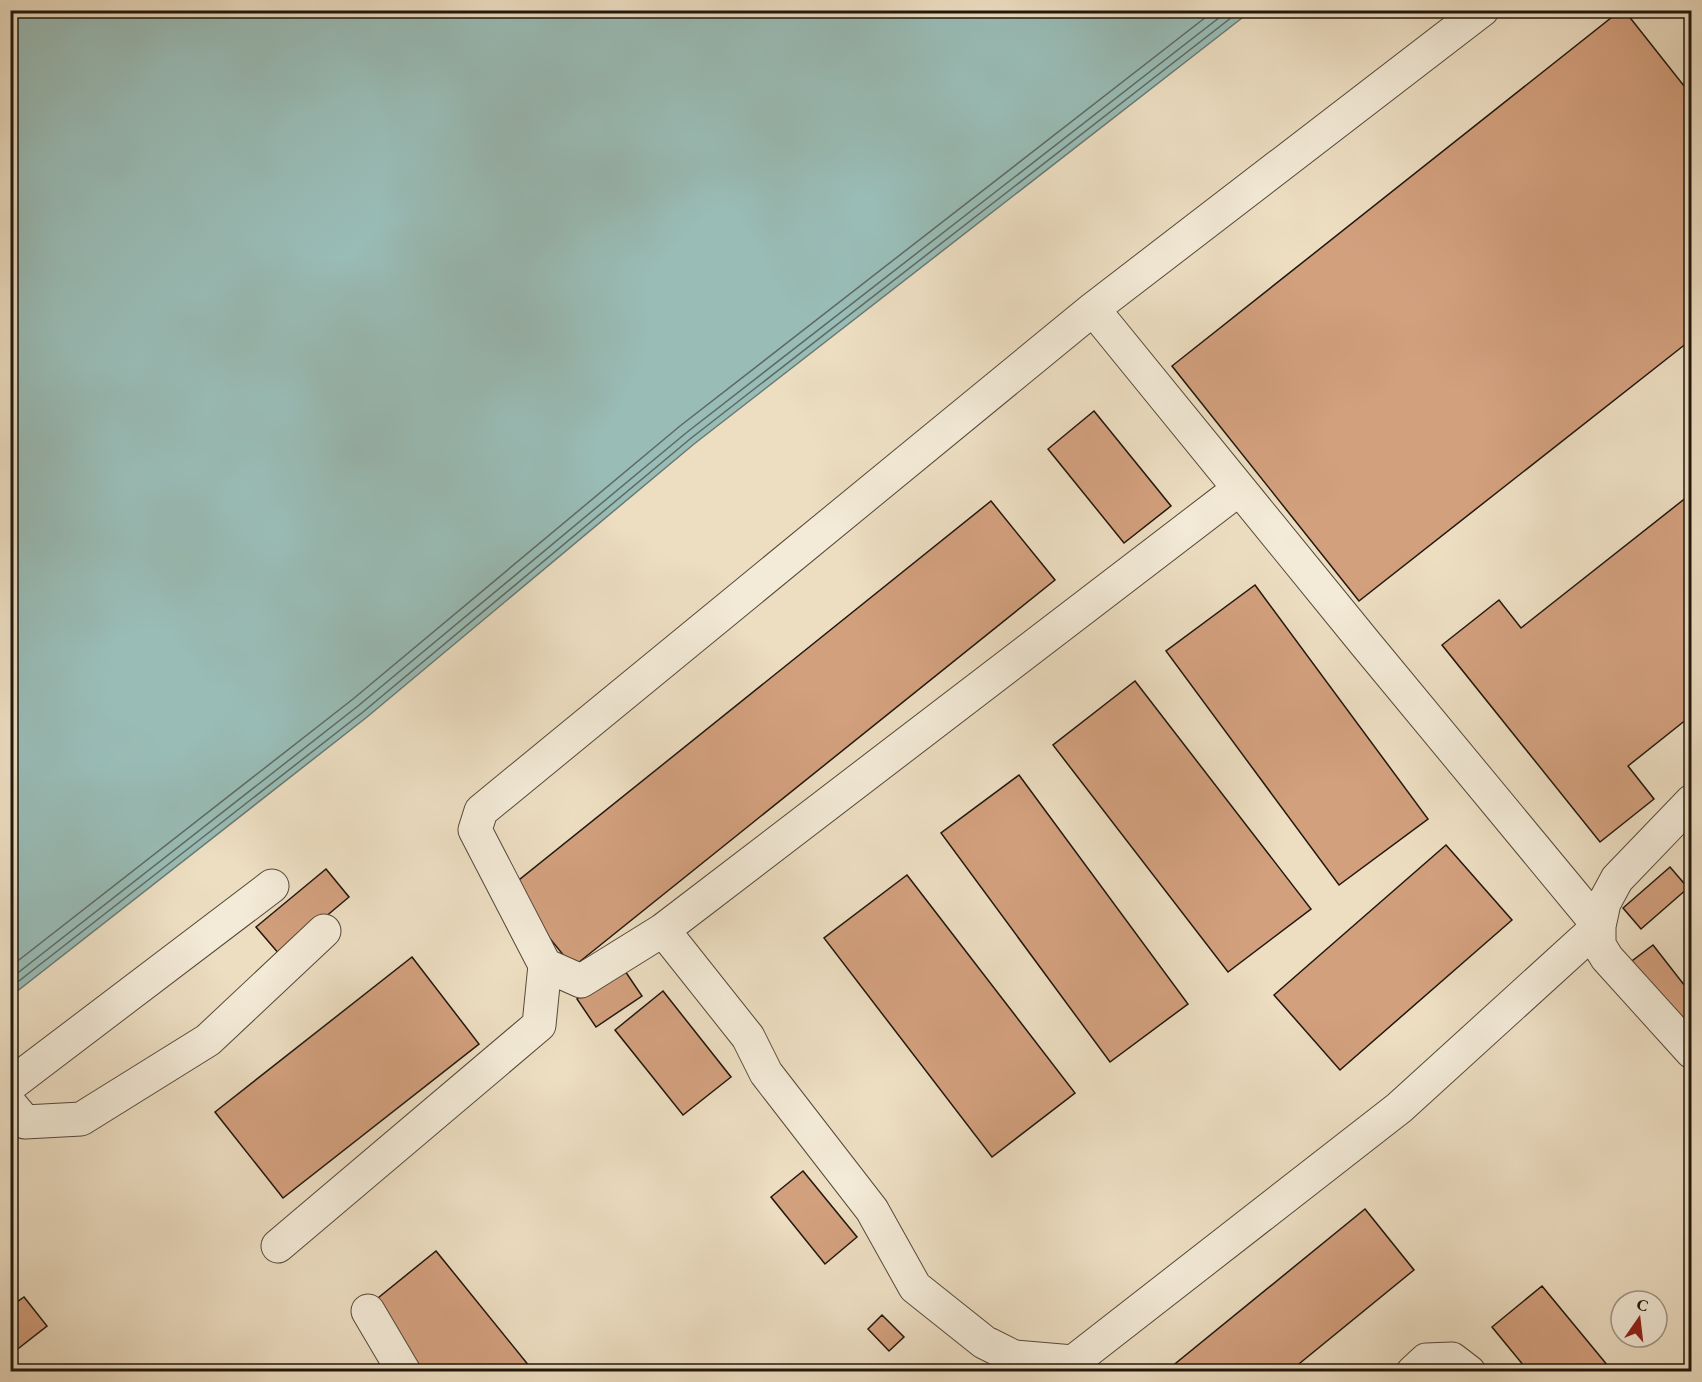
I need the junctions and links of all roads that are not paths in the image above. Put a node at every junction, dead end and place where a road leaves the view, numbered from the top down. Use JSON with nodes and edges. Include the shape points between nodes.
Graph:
{"nodes":[{"id":1,"x":1482,"y":10,"type":"edge"},
{"id":2,"x":1093,"y":309,"type":"junction"},
{"id":3,"x":1239,"y":489,"type":"junction"},
{"id":4,"x":1692,"y":801,"type":"edge"},
{"id":5,"x":272,"y":886,"type":"dead end"},
{"id":6,"x":1599,"y":926,"type":"junction"},
{"id":7,"x":663,"y":930,"type":"junction"},
{"id":8,"x":324,"y":931,"type":"dead end"},
{"id":9,"x":545,"y":965,"type":"junction"},
{"id":10,"x":1692,"y":1052,"type":"edge"},
{"id":11,"x":10,"y":1085,"type":"edge"},
{"id":12,"x":10,"y":1104,"type":"edge"},
{"id":13,"x":278,"y":1246,"type":"dead end"},
{"id":14,"x":368,"y":1311,"type":"dead end"},
{"id":15,"x":404,"y":1371,"type":"edge"},
{"id":16,"x":1413,"y":1371,"type":"edge"},
{"id":17,"x":1469,"y":1371,"type":"edge"}],
"edges":[{"from":1,"to":2,"type":"street"},
{"from":2,"to":3,"type":"street"},
{"from":2,"to":9,"type":"street","via":[[481,811],[475,830]]},
{"from":3,"to":6,"type":"street"},
{"from":3,"to":7,"type":"street"},
{"from":4,"to":6,"type":"street","via":[[1617,879],[1604,903]]},
{"from":5,"to":11,"type":"street"},
{"from":6,"to":7,"type":"street","via":[[1399,1108],[1073,1362],[1014,1357],[984,1342],[915,1287],[872,1209],[766,1073],[748,1037]]},
{"from":6,"to":10,"type":"street","via":[[1599,945],[1607,958]]},
{"from":7,"to":9,"type":"street","via":[[581,981]]},
{"from":8,"to":12,"type":"street","via":[[208,1040],[81,1119],[25,1122]]},
{"from":9,"to":13,"type":"street","via":[[539,1025]]},
{"from":14,"to":15,"type":"street"},
{"from":16,"to":17,"type":"street","via":[[1426,1360],[1452,1359]]}]}
